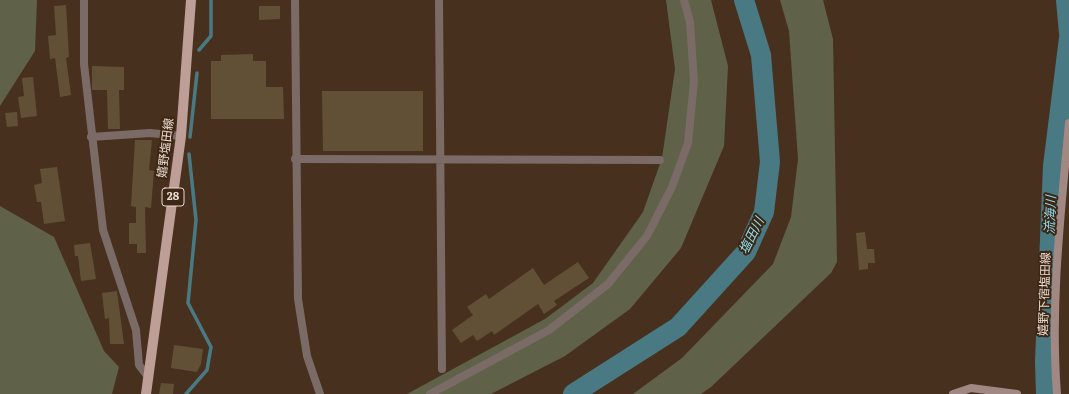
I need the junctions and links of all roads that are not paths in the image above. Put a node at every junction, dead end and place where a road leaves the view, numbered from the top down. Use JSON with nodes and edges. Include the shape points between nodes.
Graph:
{"nodes":[{"id":1,"x":84,"y":0,"type":"edge"},
{"id":2,"x":191,"y":0,"type":"edge"},
{"id":3,"x":295,"y":0,"type":"edge"},
{"id":4,"x":440,"y":0,"type":"edge"},
{"id":5,"x":684,"y":0,"type":"edge"},
{"id":6,"x":1069,"y":122,"type":"edge"},
{"id":7,"x":181,"y":136,"type":"junction"},
{"id":8,"x":92,"y":137,"type":"junction"},
{"id":9,"x":295,"y":159,"type":"junction"},
{"id":10,"x":440,"y":159,"type":"junction"},
{"id":11,"x":660,"y":160,"type":"dead end"},
{"id":12,"x":1066,"y":195,"type":"edge"},
{"id":13,"x":442,"y":369,"type":"dead end"},
{"id":14,"x":149,"y":378,"type":"junction"},
{"id":15,"x":146,"y":394,"type":"edge"},
{"id":16,"x":320,"y":394,"type":"edge"},
{"id":17,"x":430,"y":394,"type":"edge"},
{"id":18,"x":953,"y":394,"type":"edge"},
{"id":19,"x":1016,"y":394,"type":"edge"},
{"id":20,"x":1057,"y":394,"type":"edge"}],
"edges":[{"from":1,"to":8,"type":"street","via":[[84,64]]},
{"from":2,"to":7,"type":"main road","name":"嬉野塩田線","number":"28"},
{"from":3,"to":9,"type":"street"},
{"from":4,"to":10,"type":"street"},
{"from":5,"to":17,"type":"street","via":[[690,22],[694,81],[688,143],[672,187],[647,236],[608,284],[549,330]]},
{"from":6,"to":12,"type":"main road","name":"嬉野下宿塩田線"},
{"from":7,"to":8,"type":"street","via":[[150,133]]},
{"from":7,"to":14,"type":"main road","name":"嬉野塩田線","number":"28"},
{"from":8,"to":14,"type":"street","via":[[103,230],[136,330],[139,365]]},
{"from":9,"to":10,"type":"street"},
{"from":9,"to":16,"type":"street","via":[[298,299],[307,356]]},
{"from":10,"to":11,"type":"street"},
{"from":10,"to":13,"type":"street"},
{"from":12,"to":20,"type":"main road","name":"嬉野下宿塩田線","via":[[1055,317]]},
{"from":14,"to":15,"type":"main road","name":"嬉野塩田線","number":"28"},
{"from":18,"to":19,"type":"main road","via":[[971,388]]}]}
